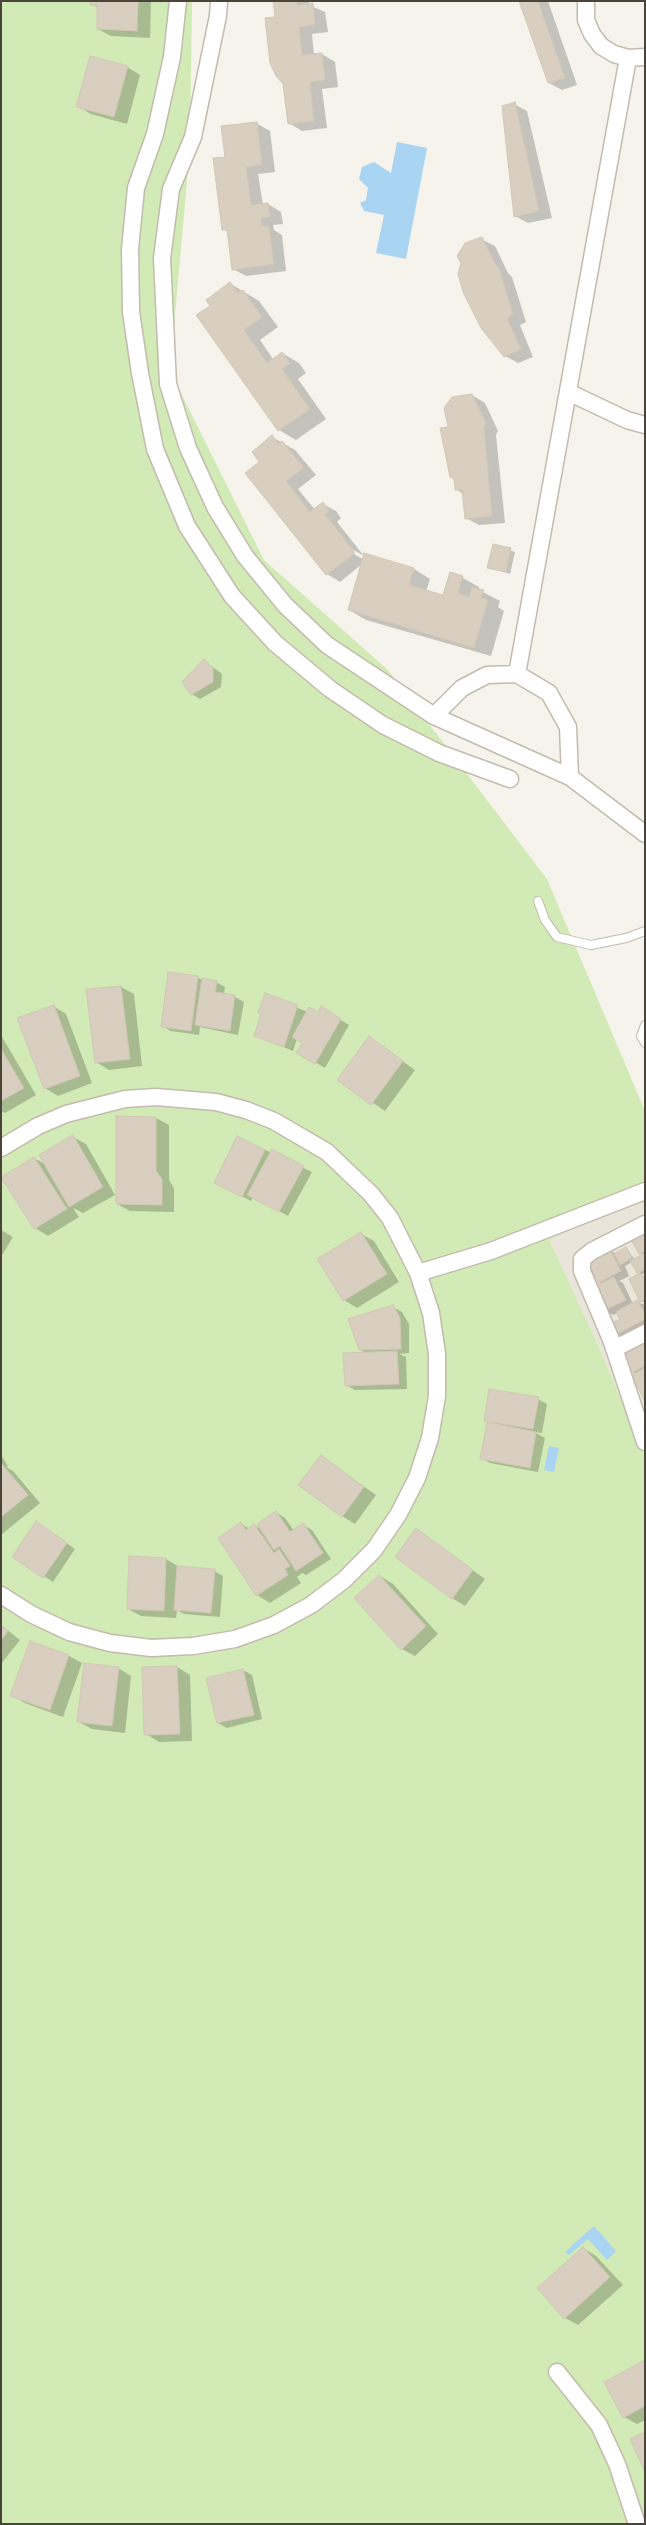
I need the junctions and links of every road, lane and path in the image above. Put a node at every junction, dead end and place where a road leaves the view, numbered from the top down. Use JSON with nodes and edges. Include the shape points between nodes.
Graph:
{"nodes":[{"id":1,"x":178,"y":1,"type":"edge"},
{"id":2,"x":219,"y":1,"type":"edge"},
{"id":3,"x":586,"y":1,"type":"edge"},
{"id":4,"x":645,"y":57,"type":"edge"},
{"id":5,"x":628,"y":58,"type":"junction"},
{"id":6,"x":568,"y":392,"type":"junction"},
{"id":7,"x":645,"y":425,"type":"edge"},
{"id":8,"x":517,"y":674,"type":"junction"},
{"id":9,"x":434,"y":716,"type":"junction"},
{"id":10,"x":570,"y":777,"type":"junction"},
{"id":11,"x":510,"y":780,"type":"dead end"},
{"id":12,"x":645,"y":834,"type":"edge"},
{"id":13,"x":538,"y":900,"type":"dead end"},
{"id":14,"x":645,"y":930,"type":"edge"},
{"id":15,"x":645,"y":1025,"type":"edge"},
{"id":16,"x":645,"y":1043,"type":"edge"},
{"id":17,"x":1,"y":1148,"type":"edge"},
{"id":18,"x":645,"y":1191,"type":"edge"},
{"id":19,"x":645,"y":1224,"type":"edge"},
{"id":20,"x":418,"y":1272,"type":"junction"},
{"id":21,"x":645,"y":1333,"type":"edge"},
{"id":22,"x":614,"y":1349,"type":"junction"},
{"id":23,"x":644,"y":1438,"type":"edge"},
{"id":24,"x":1,"y":1595,"type":"edge"},
{"id":25,"x":558,"y":2372,"type":"dead end"},
{"id":26,"x":637,"y":2524,"type":"edge"}],
"edges":[{"from":1,"to":11,"type":"street","via":[[172,57],[155,134],[136,188],[130,249],[131,312],[155,449],[187,526],[232,596],[274,643],[330,689],[383,725],[439,753]]},
{"from":2,"to":9,"type":"street","via":[[193,137],[171,189],[163,248],[168,384],[188,448],[215,507],[246,556],[285,605],[327,645]]},
{"from":3,"to":5,"type":"street","via":[[586,20],[592,34],[601,46]]},
{"from":4,"to":5,"type":"street"},
{"from":5,"to":6,"type":"street"},
{"from":6,"to":7,"type":"street"},
{"from":6,"to":8,"type":"street"},
{"from":8,"to":9,"type":"street","via":[[487,675],[462,688]]},
{"from":8,"to":10,"type":"street","via":[[549,693],[568,727]]},
{"from":9,"to":10,"type":"street"},
{"from":10,"to":12,"type":"street"},
{"from":13,"to":14,"type":"lane","via":[[544,920],[557,937],[592,945],[626,938]]},
{"from":15,"to":16,"type":"lane","via":[[642,1036]]},
{"from":17,"to":20,"type":"street","via":[[66,1114],[125,1099],[186,1098],[246,1110],[301,1135],[350,1172],[390,1218]]},
{"from":18,"to":20,"type":"street","via":[[491,1251]]},
{"from":19,"to":22,"type":"street","via":[[582,1259],[582,1271]]},
{"from":20,"to":24,"type":"street","via":[[431,1313],[437,1354],[437,1396],[430,1438],[417,1478],[398,1515],[374,1550],[344,1580],[311,1605],[274,1625],[235,1639],[151,1648],[110,1643],[69,1632]]},
{"from":21,"to":22,"type":"street"},
{"from":22,"to":23,"type":"street"},
{"from":25,"to":26,"type":"street","via":[[599,2425],[618,2464]]}]}
